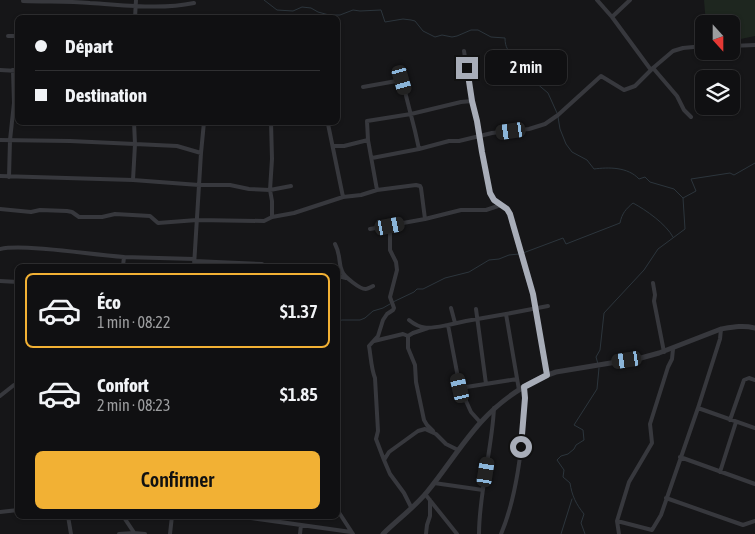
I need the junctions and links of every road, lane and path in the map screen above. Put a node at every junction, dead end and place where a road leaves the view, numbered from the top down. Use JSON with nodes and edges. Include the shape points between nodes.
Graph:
{"nodes":[{"id":1,"x":136,"y":0,"type":"edge"},
{"id":2,"x":597,"y":0,"type":"edge"},
{"id":3,"x":630,"y":0,"type":"edge"},
{"id":4,"x":24,"y":1,"type":"edge"},
{"id":5,"x":194,"y":2,"type":"dead end"},
{"id":6,"x":136,"y":6,"type":"junction"},
{"id":7,"x":135,"y":15,"type":"edge"},
{"id":8,"x":612,"y":17,"type":"junction"},
{"id":9,"x":8,"y":36,"type":"dead end"},
{"id":10,"x":15,"y":36,"type":"edge"},
{"id":11,"x":755,"y":45,"type":"edge"},
{"id":12,"x":740,"y":46,"type":"edge"},
{"id":13,"x":695,"y":47,"type":"edge"},
{"id":14,"x":464,"y":51,"type":"dead end"},
{"id":15,"x":652,"y":69,"type":"junction"},
{"id":16,"x":0,"y":70,"type":"edge"},
{"id":17,"x":15,"y":71,"type":"edge"},
{"id":18,"x":363,"y":86,"type":"dead end"},
{"id":19,"x":15,"y":88,"type":"edge"},
{"id":20,"x":472,"y":101,"type":"junction"},
{"id":21,"x":411,"y":114,"type":"junction"},
{"id":22,"x":691,"y":117,"type":"dead end"},
{"id":23,"x":134,"y":125,"type":"edge"},
{"id":24,"x":204,"y":125,"type":"edge"},
{"id":25,"x":271,"y":125,"type":"edge"},
{"id":26,"x":328,"y":125,"type":"edge"},
{"id":27,"x":479,"y":137,"type":"junction"},
{"id":28,"x":0,"y":140,"type":"edge"},
{"id":29,"x":10,"y":140,"type":"junction"},
{"id":30,"x":368,"y":140,"type":"junction"},
{"id":31,"x":135,"y":144,"type":"junction"},
{"id":32,"x":333,"y":146,"type":"junction"},
{"id":33,"x":418,"y":149,"type":"junction"},
{"id":34,"x":201,"y":153,"type":"junction"},
{"id":35,"x":372,"y":158,"type":"junction"},
{"id":36,"x":0,"y":176,"type":"edge"},
{"id":37,"x":10,"y":177,"type":"junction"},
{"id":38,"x":134,"y":180,"type":"junction"},
{"id":39,"x":199,"y":184,"type":"junction"},
{"id":40,"x":291,"y":186,"type":"dead end"},
{"id":41,"x":270,"y":190,"type":"junction"},
{"id":42,"x":377,"y":190,"type":"junction"},
{"id":43,"x":343,"y":197,"type":"junction"},
{"id":44,"x":501,"y":205,"type":"junction"},
{"id":45,"x":0,"y":209,"type":"edge"},
{"id":46,"x":272,"y":217,"type":"junction"},
{"id":47,"x":425,"y":219,"type":"junction"},
{"id":48,"x":197,"y":220,"type":"junction"},
{"id":49,"x":390,"y":226,"type":"junction"},
{"id":50,"x":370,"y":230,"type":"dead end"},
{"id":51,"x":335,"y":244,"type":"dead end"},
{"id":52,"x":0,"y":250,"type":"edge"},
{"id":53,"x":124,"y":257,"type":"junction"},
{"id":54,"x":194,"y":260,"type":"junction"},
{"id":55,"x":123,"y":264,"type":"edge"},
{"id":56,"x":194,"y":264,"type":"edge"},
{"id":57,"x":262,"y":264,"type":"edge"},
{"id":58,"x":340,"y":276,"type":"edge"},
{"id":59,"x":348,"y":278,"type":"junction"},
{"id":60,"x":0,"y":281,"type":"edge"},
{"id":61,"x":15,"y":282,"type":"edge"},
{"id":62,"x":653,"y":283,"type":"dead end"},
{"id":63,"x":373,"y":286,"type":"dead end"},
{"id":64,"x":548,"y":306,"type":"dead end"},
{"id":65,"x":451,"y":308,"type":"dead end"},
{"id":66,"x":476,"y":308,"type":"dead end"},
{"id":67,"x":535,"y":308,"type":"junction"},
{"id":68,"x":506,"y":314,"type":"junction"},
{"id":69,"x":477,"y":319,"type":"junction"},
{"id":70,"x":409,"y":320,"type":"dead end"},
{"id":71,"x":455,"y":323,"type":"junction"},
{"id":72,"x":448,"y":325,"type":"junction"},
{"id":73,"x":428,"y":328,"type":"junction"},
{"id":74,"x":755,"y":328,"type":"edge"},
{"id":75,"x":722,"y":329,"type":"junction"},
{"id":76,"x":408,"y":336,"type":"junction"},
{"id":77,"x":372,"y":342,"type":"junction"},
{"id":78,"x":673,"y":348,"type":"junction"},
{"id":79,"x":664,"y":352,"type":"junction"},
{"id":80,"x":547,"y":375,"type":"junction"},
{"id":81,"x":517,"y":379,"type":"junction"},
{"id":82,"x":755,"y":380,"type":"edge"},
{"id":83,"x":15,"y":384,"type":"edge"},
{"id":84,"x":486,"y":384,"type":"junction"},
{"id":85,"x":460,"y":388,"type":"junction"},
{"id":86,"x":522,"y":388,"type":"junction"},
{"id":87,"x":0,"y":396,"type":"edge"},
{"id":88,"x":494,"y":408,"type":"junction"},
{"id":89,"x":698,"y":408,"type":"junction"},
{"id":90,"x":730,"y":420,"type":"junction"},
{"id":91,"x":480,"y":422,"type":"junction"},
{"id":92,"x":736,"y":422,"type":"junction"},
{"id":93,"x":755,"y":428,"type":"edge"},
{"id":94,"x":436,"y":434,"type":"junction"},
{"id":95,"x":458,"y":450,"type":"junction"},
{"id":96,"x":680,"y":457,"type":"junction"},
{"id":97,"x":384,"y":460,"type":"junction"},
{"id":98,"x":720,"y":472,"type":"junction"},
{"id":99,"x":434,"y":483,"type":"junction"},
{"id":100,"x":755,"y":484,"type":"edge"},
{"id":101,"x":483,"y":490,"type":"junction"},
{"id":102,"x":425,"y":494,"type":"junction"},
{"id":103,"x":666,"y":498,"type":"junction"},
{"id":104,"x":430,"y":500,"type":"junction"},
{"id":105,"x":411,"y":507,"type":"junction"},
{"id":106,"x":15,"y":510,"type":"edge"},
{"id":107,"x":0,"y":512,"type":"edge"},
{"id":108,"x":340,"y":515,"type":"edge"},
{"id":109,"x":68,"y":519,"type":"edge"},
{"id":110,"x":125,"y":519,"type":"edge"},
{"id":111,"x":172,"y":519,"type":"edge"},
{"id":112,"x":258,"y":519,"type":"edge"},
{"id":113,"x":617,"y":521,"type":"junction"},
{"id":114,"x":755,"y":521,"type":"edge"},
{"id":115,"x":301,"y":525,"type":"junction"},
{"id":116,"x":134,"y":533,"type":"edge"},
{"id":117,"x":352,"y":533,"type":"edge"},
{"id":118,"x":71,"y":534,"type":"edge"},
{"id":119,"x":118,"y":534,"type":"edge"},
{"id":120,"x":145,"y":534,"type":"edge"},
{"id":121,"x":170,"y":534,"type":"edge"},
{"id":122,"x":300,"y":534,"type":"edge"},
{"id":123,"x":383,"y":534,"type":"edge"},
{"id":124,"x":426,"y":534,"type":"edge"},
{"id":125,"x":457,"y":534,"type":"edge"},
{"id":126,"x":479,"y":534,"type":"edge"},
{"id":127,"x":502,"y":534,"type":"edge"},
{"id":128,"x":619,"y":534,"type":"edge"}],
"edges":[{"from":1,"to":6,"type":"street"},
{"from":2,"to":8,"type":"street"},
{"from":3,"to":8,"type":"street"},
{"from":4,"to":6,"type":"street"},
{"from":5,"to":6,"type":"street","via":[[180,6]]},
{"from":6,"to":7,"type":"street"},
{"from":8,"to":15,"type":"street"},
{"from":9,"to":10,"type":"street"},
{"from":11,"to":12,"type":"street"},
{"from":13,"to":15,"type":"street","via":[[673,51]]},
{"from":14,"to":20,"type":"street"},
{"from":15,"to":22,"type":"street"},
{"from":15,"to":27,"type":"street","via":[[635,86],[624,90],[601,76],[545,124]]},
{"from":16,"to":17,"type":"street"},
{"from":18,"to":21,"type":"street","via":[[402,80]]},
{"from":19,"to":29,"type":"street"},
{"from":20,"to":21,"type":"street"},
{"from":20,"to":27,"type":"street"},
{"from":21,"to":30,"type":"street","via":[[367,121]]},
{"from":21,"to":33,"type":"street"},
{"from":23,"to":31,"type":"street"},
{"from":24,"to":34,"type":"street"},
{"from":25,"to":41,"type":"street"},
{"from":26,"to":32,"type":"street"},
{"from":27,"to":33,"type":"street"},
{"from":27,"to":44,"type":"street","via":[[490,193]]},
{"from":28,"to":29,"type":"street"},
{"from":29,"to":31,"type":"street"},
{"from":29,"to":37,"type":"street"},
{"from":30,"to":32,"type":"street"},
{"from":30,"to":35,"type":"street"},
{"from":31,"to":34,"type":"street","via":[[177,146]]},
{"from":31,"to":38,"type":"street"},
{"from":32,"to":43,"type":"street"},
{"from":33,"to":35,"type":"street"},
{"from":34,"to":39,"type":"street"},
{"from":35,"to":42,"type":"street"},
{"from":36,"to":37,"type":"street"},
{"from":37,"to":38,"type":"street"},
{"from":38,"to":39,"type":"street"},
{"from":39,"to":41,"type":"street"},
{"from":39,"to":48,"type":"street"},
{"from":40,"to":41,"type":"street"},
{"from":41,"to":46,"type":"street"},
{"from":42,"to":43,"type":"street"},
{"from":42,"to":47,"type":"street","via":[[420,186]]},
{"from":43,"to":46,"type":"street"},
{"from":44,"to":47,"type":"street"},
{"from":44,"to":67,"type":"street","via":[[510,214]]},
{"from":45,"to":48,"type":"street","via":[[67,211],[79,217],[150,216],[158,223]]},
{"from":46,"to":48,"type":"street","via":[[264,221]]},
{"from":47,"to":49,"type":"street"},
{"from":48,"to":54,"type":"street"},
{"from":49,"to":50,"type":"street"},
{"from":49,"to":77,"type":"street","via":[[390,250],[397,270],[390,297],[394,308],[387,314]]},
{"from":51,"to":59,"type":"street","via":[[342,272]]},
{"from":52,"to":53,"type":"street","via":[[34,248]]},
{"from":53,"to":54,"type":"street"},
{"from":53,"to":55,"type":"street"},
{"from":54,"to":56,"type":"street"},
{"from":54,"to":57,"type":"street"},
{"from":58,"to":59,"type":"street"},
{"from":59,"to":63,"type":"street","via":[[363,289]]},
{"from":60,"to":61,"type":"street"},
{"from":62,"to":79,"type":"street"},
{"from":64,"to":67,"type":"street"},
{"from":65,"to":71,"type":"street"},
{"from":66,"to":69,"type":"street"},
{"from":67,"to":68,"type":"street"},
{"from":67,"to":80,"type":"street"},
{"from":68,"to":69,"type":"street"},
{"from":68,"to":81,"type":"street"},
{"from":69,"to":71,"type":"street"},
{"from":69,"to":84,"type":"street"},
{"from":70,"to":73,"type":"street","via":[[416,326]]},
{"from":71,"to":72,"type":"street"},
{"from":72,"to":73,"type":"street"},
{"from":72,"to":85,"type":"street"},
{"from":73,"to":76,"type":"street"},
{"from":74,"to":75,"type":"street"},
{"from":75,"to":78,"type":"street"},
{"from":75,"to":89,"type":"street"},
{"from":76,"to":77,"type":"street","via":[[403,334]]},
{"from":76,"to":94,"type":"street","via":[[424,420]]},
{"from":77,"to":97,"type":"street","via":[[369,346],[375,378],[376,439]]},
{"from":78,"to":79,"type":"street"},
{"from":78,"to":113,"type":"street","via":[[650,424],[652,443],[629,482]]},
{"from":79,"to":80,"type":"street"},
{"from":80,"to":86,"type":"street"},
{"from":81,"to":84,"type":"street"},
{"from":81,"to":86,"type":"street"},
{"from":82,"to":90,"type":"street","via":[[744,380]]},
{"from":83,"to":87,"type":"street"},
{"from":84,"to":85,"type":"street"},
{"from":85,"to":91,"type":"street","via":[[471,412]]},
{"from":86,"to":88,"type":"street"},
{"from":86,"to":127,"type":"street","via":[[525,398],[520,455],[510,511]]},
{"from":88,"to":91,"type":"street"},
{"from":88,"to":101,"type":"street"},
{"from":89,"to":90,"type":"street"},
{"from":89,"to":96,"type":"street"},
{"from":90,"to":92,"type":"street"},
{"from":91,"to":95,"type":"street"},
{"from":92,"to":93,"type":"street"},
{"from":92,"to":98,"type":"street"},
{"from":94,"to":95,"type":"street"},
{"from":94,"to":97,"type":"street","via":[[425,429],[418,431],[389,452]]},
{"from":95,"to":99,"type":"street"},
{"from":96,"to":98,"type":"street"},
{"from":96,"to":103,"type":"street"},
{"from":97,"to":105,"type":"street"},
{"from":98,"to":100,"type":"street"},
{"from":99,"to":101,"type":"street"},
{"from":99,"to":102,"type":"street"},
{"from":101,"to":126,"type":"street"},
{"from":102,"to":104,"type":"street"},
{"from":102,"to":105,"type":"street"},
{"from":103,"to":113,"type":"street","via":[[652,530]]},
{"from":103,"to":114,"type":"street","via":[[743,525]]},
{"from":104,"to":124,"type":"street"},
{"from":104,"to":125,"type":"street"},
{"from":105,"to":123,"type":"street"},
{"from":106,"to":107,"type":"street"},
{"from":108,"to":117,"type":"street"},
{"from":109,"to":118,"type":"street"},
{"from":110,"to":116,"type":"street"},
{"from":111,"to":121,"type":"street"},
{"from":112,"to":115,"type":"street"},
{"from":113,"to":128,"type":"street"},
{"from":115,"to":117,"type":"street"},
{"from":115,"to":122,"type":"street"},
{"from":116,"to":119,"type":"street"},
{"from":116,"to":120,"type":"street"}]}
